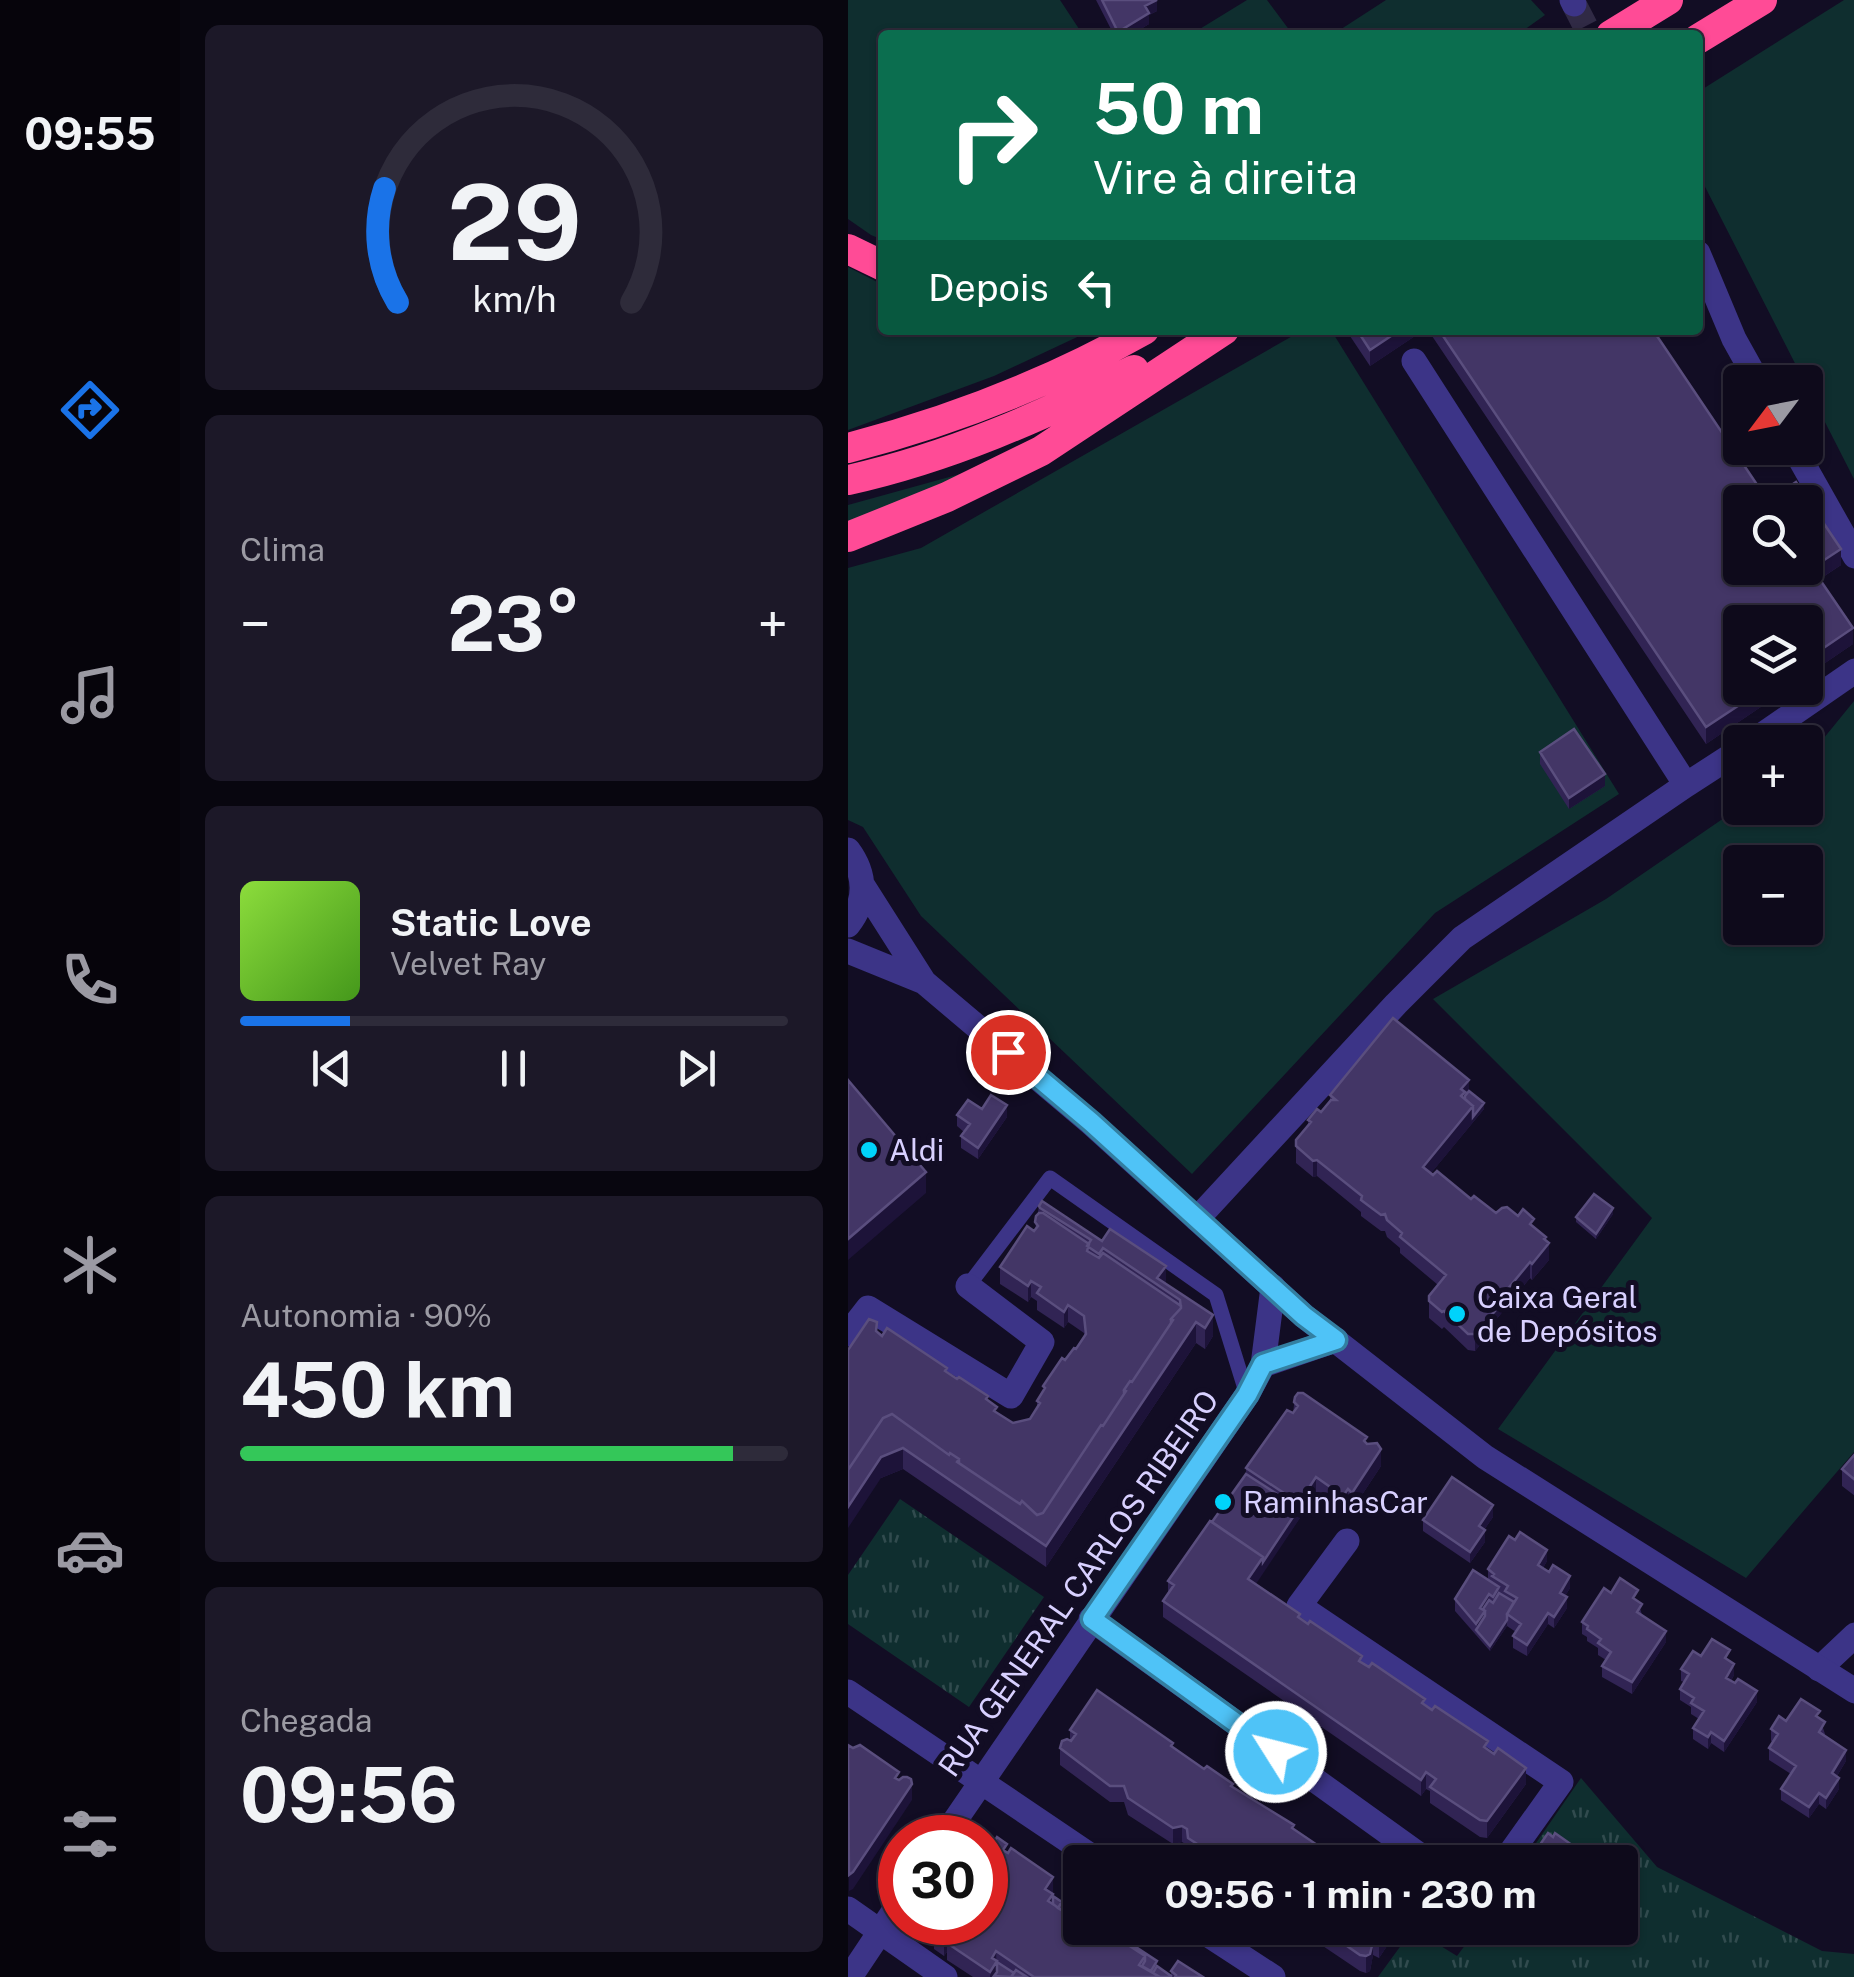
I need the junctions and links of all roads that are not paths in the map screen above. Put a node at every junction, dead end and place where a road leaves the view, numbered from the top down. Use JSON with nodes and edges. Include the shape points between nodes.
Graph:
{"nodes":[{"id":1,"x":1668,"y":0,"type":"edge"},
{"id":2,"x":1762,"y":0,"type":"edge"},
{"id":3,"x":1619,"y":30,"type":"edge"},
{"id":4,"x":1703,"y":37,"type":"edge"},
{"id":5,"x":848,"y":249,"type":"edge"},
{"id":6,"x":878,"y":264,"type":"edge"},
{"id":7,"x":1703,"y":266,"type":"edge"},
{"id":8,"x":1134,"y":335,"type":"edge"},
{"id":9,"x":1206,"y":335,"type":"edge"},
{"id":10,"x":1216,"y":335,"type":"edge"},
{"id":11,"x":1414,"y":361,"type":"dead end"},
{"id":12,"x":1749,"y":365,"type":"edge"},
{"id":13,"x":848,"y":448,"type":"edge"},
{"id":14,"x":1803,"y":465,"type":"edge"},
{"id":15,"x":848,"y":480,"type":"edge"},
{"id":16,"x":848,"y":536,"type":"edge"},
{"id":17,"x":1854,"y":556,"type":"edge"},
{"id":18,"x":1854,"y":671,"type":"edge"},
{"id":19,"x":1776,"y":725,"type":"edge"},
{"id":20,"x":1723,"y":761,"type":"edge"},
{"id":21,"x":1686,"y":785,"type":"junction"},
{"id":22,"x":848,"y":850,"type":"edge"},
{"id":23,"x":863,"y":886,"type":"junction"},
{"id":24,"x":848,"y":925,"type":"edge"},
{"id":25,"x":848,"y":951,"type":"edge"},
{"id":26,"x":924,"y":982,"type":"junction"},
{"id":27,"x":1197,"y":1219,"type":"junction"},
{"id":28,"x":968,"y":1286,"type":"joint"},
{"id":29,"x":1273,"y":1287,"type":"junction"},
{"id":30,"x":848,"y":1334,"type":"edge"},
{"id":31,"x":1336,"y":1340,"type":"junction"},
{"id":32,"x":1263,"y":1364,"type":"junction"},
{"id":33,"x":1247,"y":1395,"type":"junction"},
{"id":34,"x":1346,"y":1540,"type":"dead end"},
{"id":35,"x":1092,"y":1619,"type":"junction"},
{"id":36,"x":1854,"y":1635,"type":"edge"},
{"id":37,"x":1819,"y":1669,"type":"junction"},
{"id":38,"x":1854,"y":1691,"type":"edge"},
{"id":39,"x":848,"y":1692,"type":"edge"},
{"id":40,"x":980,"y":1782,"type":"junction"},
{"id":41,"x":958,"y":1815,"type":"edge"},
{"id":42,"x":1074,"y":1845,"type":"edge"},
{"id":43,"x":1405,"y":1845,"type":"edge"},
{"id":44,"x":1516,"y":1845,"type":"edge"},
{"id":45,"x":848,"y":1909,"type":"edge"},
{"id":46,"x":878,"y":1929,"type":"edge"},
{"id":47,"x":878,"y":1935,"type":"edge"},
{"id":48,"x":900,"y":1945,"type":"edge"},
{"id":49,"x":1224,"y":1945,"type":"edge"},
{"id":50,"x":850,"y":1977,"type":"edge"},
{"id":51,"x":945,"y":1977,"type":"edge"},
{"id":52,"x":1272,"y":1977,"type":"edge"}],
"edges":[{"from":1,"to":3,"type":"highway"},
{"from":2,"to":4,"type":"highway"},
{"from":5,"to":6,"type":"highway"},
{"from":7,"to":12,"type":"street"},
{"from":8,"to":13,"type":"highway","via":[[1002,399]]},
{"from":9,"to":15,"type":"highway","via":[[1008,428]]},
{"from":10,"to":16,"type":"highway","via":[[1041,452]]},
{"from":11,"to":21,"type":"street"},
{"from":14,"to":17,"type":"street"},
{"from":18,"to":19,"type":"street"},
{"from":20,"to":21,"type":"street"},
{"from":21,"to":27,"type":"street","via":[[1462,938]]},
{"from":22,"to":23,"type":"street"},
{"from":23,"to":24,"type":"street"},
{"from":23,"to":26,"type":"street"},
{"from":25,"to":26,"type":"street"},
{"from":26,"to":27,"type":"street"},
{"from":27,"to":29,"type":"street"},
{"from":28,"to":30,"type":"street","via":[[1042,1342],[1011,1396],[868,1308]]},
{"from":28,"to":33,"type":"lane","via":[[1050,1178],[1216,1295]]},
{"from":29,"to":31,"type":"street"},
{"from":29,"to":32,"type":"street","name":"RUA GENERAL CARLOS RIBEIRO"},
{"from":31,"to":32,"type":"street"},
{"from":31,"to":37,"type":"street","via":[[1485,1457]]},
{"from":32,"to":33,"type":"street","name":"RUA GENERAL CARLOS RIBEIRO"},
{"from":33,"to":35,"type":"street","name":"RUA GENERAL CARLOS RIBEIRO"},
{"from":34,"to":44,"type":"street","via":[[1299,1606],[1561,1782]]},
{"from":35,"to":40,"type":"street","name":"RUA GENERAL CARLOS RIBEIRO"},
{"from":35,"to":43,"type":"street"},
{"from":36,"to":37,"type":"street"},
{"from":37,"to":38,"type":"street"},
{"from":39,"to":40,"type":"street"},
{"from":40,"to":41,"type":"street","name":"RUA GENERAL CARLOS RIBEIRO"},
{"from":40,"to":42,"type":"street"},
{"from":45,"to":46,"type":"street"},
{"from":47,"to":50,"type":"street"},
{"from":48,"to":51,"type":"street"},
{"from":49,"to":52,"type":"street"}]}
